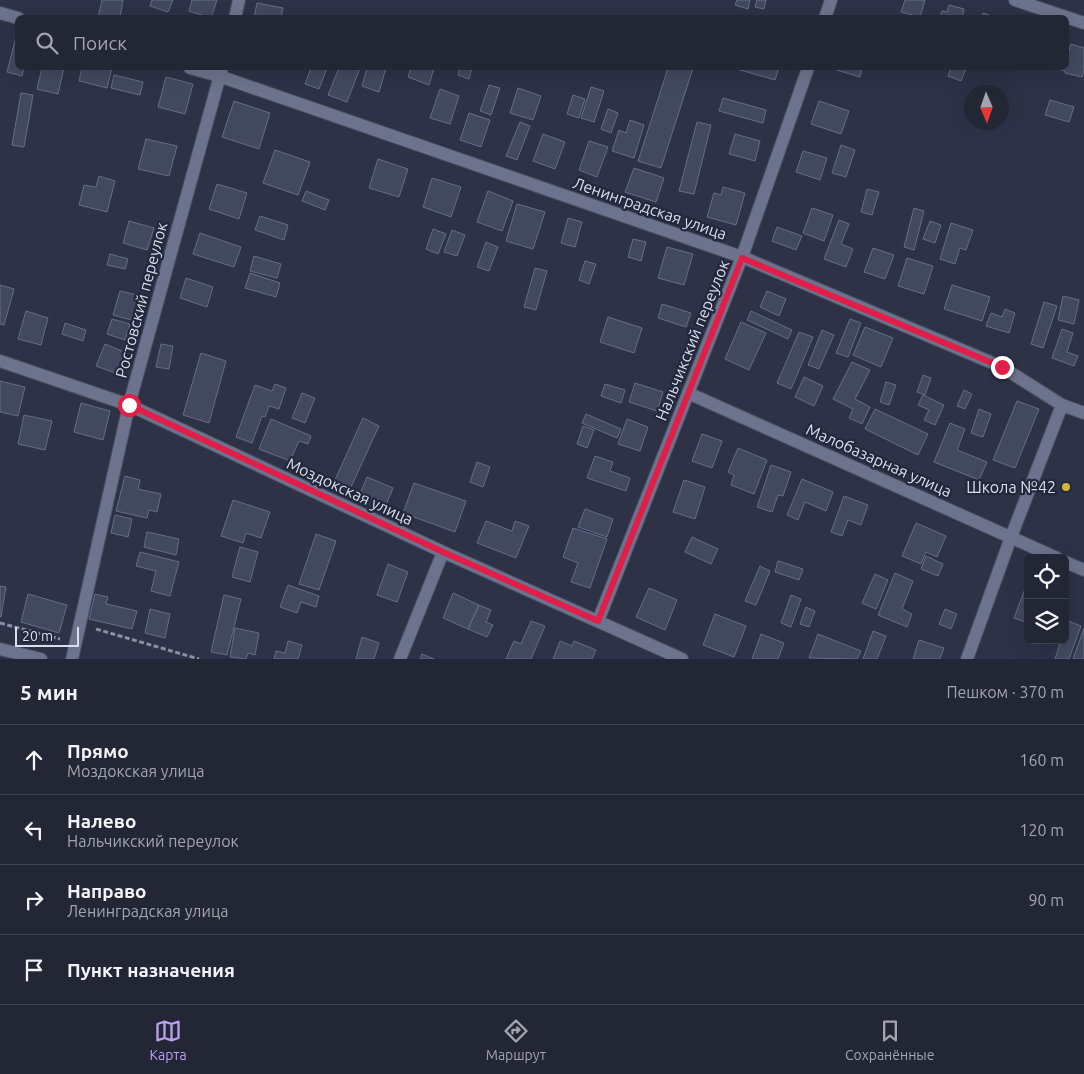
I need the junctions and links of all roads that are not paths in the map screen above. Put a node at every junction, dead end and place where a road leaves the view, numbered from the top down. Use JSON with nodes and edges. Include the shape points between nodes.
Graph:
{"nodes":[{"id":1,"x":239,"y":0,"type":"edge"},
{"id":2,"x":831,"y":0,"type":"edge"},
{"id":3,"x":1015,"y":0,"type":"edge"},
{"id":4,"x":0,"y":13,"type":"edge"},
{"id":5,"x":236,"y":15,"type":"edge"},
{"id":6,"x":826,"y":15,"type":"edge"},
{"id":7,"x":1060,"y":15,"type":"edge"},
{"id":8,"x":15,"y":17,"type":"edge"},
{"id":9,"x":1069,"y":18,"type":"edge"},
{"id":10,"x":1084,"y":23,"type":"edge"},
{"id":11,"x":205,"y":70,"type":"edge"},
{"id":12,"x":807,"y":70,"type":"edge"},
{"id":13,"x":220,"y":72,"type":"edge"},
{"id":14,"x":742,"y":258,"type":"junction"},
{"id":15,"x":0,"y":361,"type":"edge"},
{"id":16,"x":688,"y":393,"type":"junction"},
{"id":17,"x":129,"y":405,"type":"junction"},
{"id":18,"x":1062,"y":405,"type":"junction"},
{"id":19,"x":1084,"y":414,"type":"edge"},
{"id":20,"x":1011,"y":537,"type":"junction"},
{"id":21,"x":443,"y":552,"type":"junction"},
{"id":22,"x":1048,"y":554,"type":"edge"},
{"id":23,"x":1069,"y":564,"type":"edge"},
{"id":24,"x":1084,"y":570,"type":"edge"},
{"id":25,"x":598,"y":621,"type":"junction"},
{"id":26,"x":0,"y":649,"type":"edge"},
{"id":27,"x":41,"y":659,"type":"edge"},
{"id":28,"x":72,"y":659,"type":"edge"},
{"id":29,"x":400,"y":659,"type":"edge"},
{"id":30,"x":682,"y":659,"type":"edge"},
{"id":31,"x":967,"y":659,"type":"edge"}],
"edges":[{"from":1,"to":5,"type":"street"},
{"from":2,"to":6,"type":"street"},
{"from":3,"to":7,"type":"street"},
{"from":4,"to":8,"type":"street"},
{"from":9,"to":10,"type":"street"},
{"from":11,"to":13,"type":"street","name":"Ленинградская улица"},
{"from":12,"to":14,"type":"street","name":"Нальчикский переулок"},
{"from":13,"to":14,"type":"street","name":"Ленинградская улица"},
{"from":13,"to":17,"type":"street","name":"Ростовский переулок"},
{"from":14,"to":16,"type":"street","name":"Нальчикский переулок"},
{"from":14,"to":18,"type":"street","name":"Ленинградская улица","via":[[1002,367]]},
{"from":15,"to":17,"type":"street","name":"Моздокская улица"},
{"from":16,"to":20,"type":"street","name":"Малобазарная улица"},
{"from":16,"to":25,"type":"street","name":"Нальчикский переулок"},
{"from":17,"to":21,"type":"street","name":"Моздокская улица"},
{"from":17,"to":28,"type":"street","name":"Ростовский переулок"},
{"from":18,"to":19,"type":"street","name":"Ленинградская улица"},
{"from":18,"to":20,"type":"street"},
{"from":20,"to":22,"type":"street","name":"Малобазарная улица"},
{"from":20,"to":31,"type":"street"},
{"from":21,"to":25,"type":"street","name":"Моздокская улица"},
{"from":21,"to":29,"type":"street"},
{"from":23,"to":24,"type":"street"},
{"from":25,"to":30,"type":"street","name":"Моздокская улица"},
{"from":26,"to":27,"type":"street"}]}
